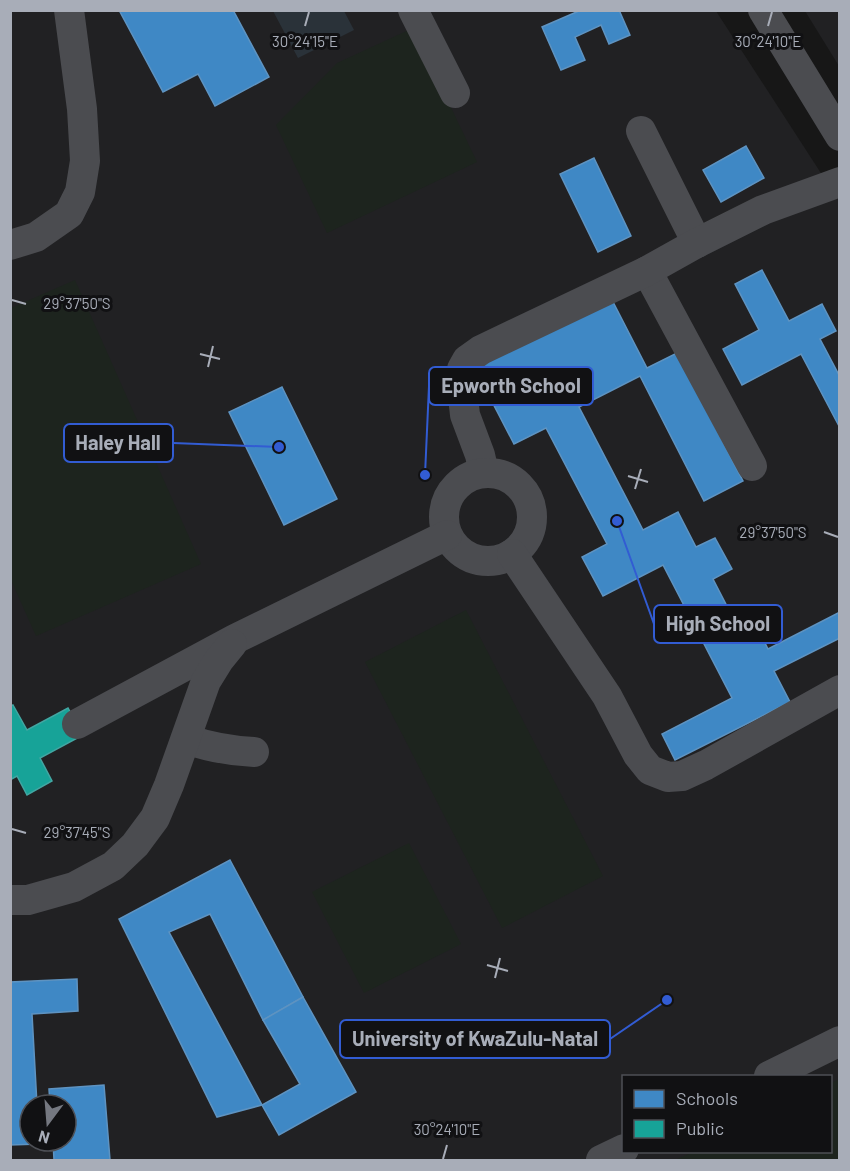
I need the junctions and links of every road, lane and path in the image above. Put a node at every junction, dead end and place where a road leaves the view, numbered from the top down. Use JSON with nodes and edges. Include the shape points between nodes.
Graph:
{"nodes":[{"id":1,"x":69,"y":10,"type":"edge"},
{"id":2,"x":412,"y":10,"type":"edge"},
{"id":3,"x":763,"y":10,"type":"edge"},
{"id":4,"x":455,"y":93,"type":"dead end"},
{"id":5,"x":641,"y":131,"type":"dead end"},
{"id":6,"x":840,"y":136,"type":"edge"},
{"id":7,"x":840,"y":182,"type":"edge"},
{"id":8,"x":697,"y":243,"type":"junction"},
{"id":9,"x":10,"y":245,"type":"edge"},
{"id":10,"x":647,"y":271,"type":"junction"},
{"id":11,"x":752,"y":466,"type":"dead end"},
{"id":12,"x":484,"y":473,"type":"junction"},
{"id":13,"x":447,"y":535,"type":"junction"},
{"id":14,"x":512,"y":554,"type":"junction"},
{"id":15,"x":236,"y":639,"type":"junction"},
{"id":16,"x":840,"y":690,"type":"edge"},
{"id":17,"x":77,"y":724,"type":"dead end"},
{"id":18,"x":186,"y":740,"type":"junction"},
{"id":19,"x":255,"y":752,"type":"dead end"},
{"id":20,"x":10,"y":900,"type":"edge"},
{"id":21,"x":840,"y":1041,"type":"edge"},
{"id":22,"x":773,"y":1075,"type":"edge"},
{"id":23,"x":622,"y":1150,"type":"edge"},
{"id":24,"x":601,"y":1161,"type":"edge"}],
"edges":[{"from":1,"to":9,"type":"street","via":[[82,109],[85,161],[80,192],[69,214],[36,237]]},
{"from":2,"to":4,"type":"street"},
{"from":3,"to":6,"type":"street"},
{"from":5,"to":8,"type":"street"},
{"from":7,"to":8,"type":"street","via":[[762,210]]},
{"from":8,"to":10,"type":"street"},
{"from":10,"to":11,"type":"street"},
{"from":10,"to":12,"type":"street","via":[[467,360],[462,369],[465,415]]},
{"from":12,"to":13,"type":"street","via":[[471,476],[450,494],[444,507]]},
{"from":12,"to":14,"type":"street","via":[[512,481],[523,490],[529,503],[530,531]]},
{"from":13,"to":14,"type":"street","via":[[468,557],[498,560]]},
{"from":13,"to":15,"type":"street"},
{"from":14,"to":16,"type":"street","via":[[608,696],[638,755],[650,770],[668,777],[682,776]]},
{"from":15,"to":17,"type":"street"},
{"from":15,"to":18,"type":"street","via":[[206,681]]},
{"from":18,"to":19,"type":"street","via":[[208,747]]},
{"from":18,"to":20,"type":"street","via":[[155,818],[113,866],[74,887],[28,900]]},
{"from":21,"to":22,"type":"street"},
{"from":23,"to":24,"type":"street"}]}
